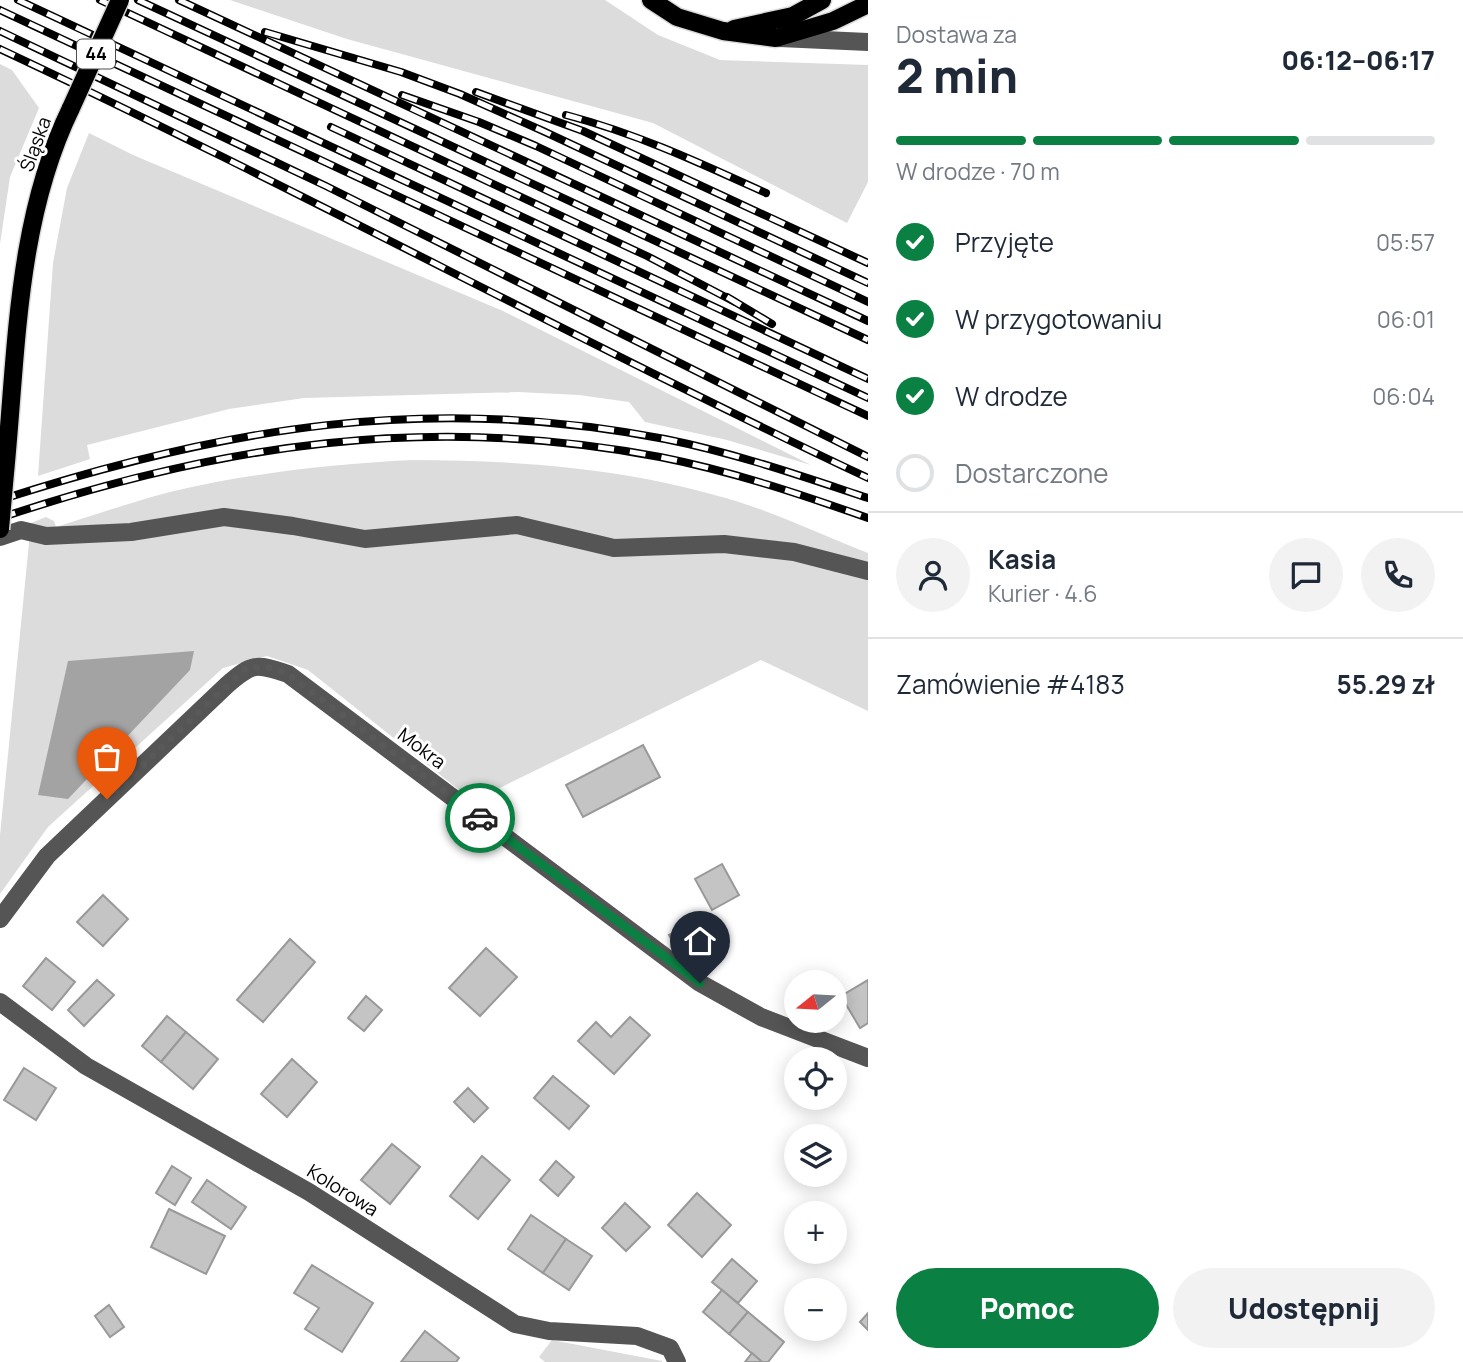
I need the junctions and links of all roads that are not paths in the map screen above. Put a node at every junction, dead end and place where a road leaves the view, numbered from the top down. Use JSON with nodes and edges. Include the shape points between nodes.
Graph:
{"nodes":[{"id":1,"x":120,"y":0,"type":"edge"},
{"id":2,"x":651,"y":0,"type":"edge"},
{"id":3,"x":822,"y":0,"type":"edge"},
{"id":4,"x":868,"y":4,"type":"edge"},
{"id":5,"x":723,"y":32,"type":"junction"},
{"id":6,"x":776,"y":38,"type":"junction"},
{"id":7,"x":868,"y":42,"type":"edge"},
{"id":8,"x":0,"y":528,"type":"edge"},
{"id":9,"x":0,"y":537,"type":"edge"},
{"id":10,"x":868,"y":571,"type":"edge"},
{"id":11,"x":0,"y":919,"type":"edge"},
{"id":12,"x":0,"y":1002,"type":"edge"},
{"id":13,"x":868,"y":1058,"type":"edge"},
{"id":14,"x":677,"y":1362,"type":"edge"}],
"edges":[{"from":1,"to":8,"type":"main road","name":"Śląska","number":"44","bridge":true,"via":[[51,153],[31,225]]},
{"from":2,"to":5,"type":"main road","via":[[677,17]]},
{"from":3,"to":5,"type":"main road","via":[[793,16]]},
{"from":4,"to":6,"type":"main road","via":[[833,21]]},
{"from":5,"to":6,"type":"main road"},
{"from":6,"to":7,"type":"street"},
{"from":9,"to":10,"type":"street","via":[[21,530],[46,536],[131,532],[224,517],[365,539],[517,525],[614,548],[724,544],[794,552]]},
{"from":11,"to":13,"type":"street","name":"Mokra","via":[[47,856],[227,685],[246,668],[267,667],[288,674],[700,983],[761,1017]]},
{"from":12,"to":14,"type":"street","name":"Kolorowa","via":[[86,1066],[309,1192],[516,1324],[549,1331],[637,1336],[670,1348]]}]}
